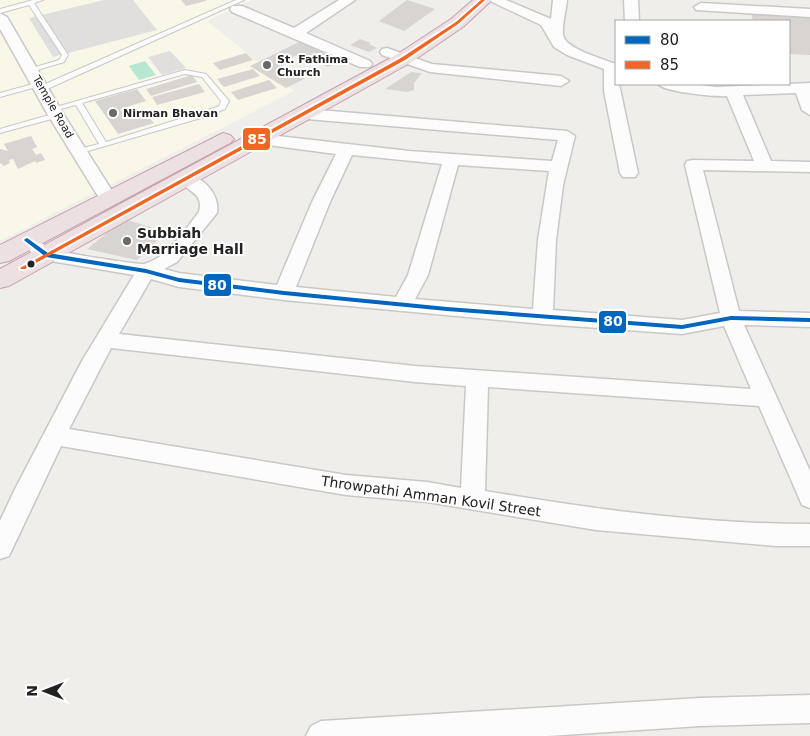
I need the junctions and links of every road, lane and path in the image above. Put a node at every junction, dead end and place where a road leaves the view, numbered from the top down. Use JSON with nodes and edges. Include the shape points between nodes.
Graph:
{"nodes":[{"id":1,"x":40,"y":0,"type":"edge"},
{"id":2,"x":348,"y":0,"type":"edge"},
{"id":3,"x":460,"y":0,"type":"edge"},
{"id":4,"x":483,"y":0,"type":"edge"},
{"id":5,"x":495,"y":0,"type":"edge"},
{"id":6,"x":560,"y":0,"type":"edge"},
{"id":7,"x":631,"y":0,"type":"edge"},
{"id":8,"x":31,"y":3,"type":"junction"},
{"id":9,"x":700,"y":4,"type":"edge"},
{"id":10,"x":239,"y":5,"type":"edge"},
{"id":11,"x":0,"y":11,"type":"edge"},
{"id":12,"x":810,"y":13,"type":"edge"},
{"id":13,"x":0,"y":16,"type":"edge"},
{"id":14,"x":632,"y":20,"type":"edge"},
{"id":15,"x":703,"y":20,"type":"edge"},
{"id":16,"x":295,"y":34,"type":"junction"},
{"id":17,"x":556,"y":35,"type":"junction"},
{"id":18,"x":395,"y":55,"type":"junction"},
{"id":19,"x":365,"y":64,"type":"junction"},
{"id":20,"x":614,"y":68,"type":"edge"},
{"id":21,"x":31,"y":70,"type":"junction"},
{"id":22,"x":561,"y":81,"type":"dead end"},
{"id":23,"x":678,"y":85,"type":"edge"},
{"id":24,"x":41,"y":86,"type":"junction"},
{"id":25,"x":715,"y":88,"type":"edge"},
{"id":26,"x":806,"y":88,"type":"edge"},
{"id":27,"x":733,"y":91,"type":"junction"},
{"id":28,"x":0,"y":95,"type":"edge"},
{"id":29,"x":78,"y":102,"type":"junction"},
{"id":30,"x":810,"y":110,"type":"edge"},
{"id":31,"x":54,"y":112,"type":"junction"},
{"id":32,"x":307,"y":114,"type":"junction"},
{"id":33,"x":0,"y":131,"type":"edge"},
{"id":34,"x":260,"y":139,"type":"junction"},
{"id":35,"x":104,"y":144,"type":"junction"},
{"id":36,"x":346,"y":151,"type":"junction"},
{"id":37,"x":78,"y":152,"type":"junction"},
{"id":38,"x":451,"y":161,"type":"junction"},
{"id":39,"x":765,"y":166,"type":"junction"},
{"id":40,"x":810,"y":167,"type":"edge"},
{"id":41,"x":559,"y":168,"type":"junction"},
{"id":42,"x":629,"y":173,"type":"dead end"},
{"id":43,"x":187,"y":179,"type":"junction"},
{"id":44,"x":107,"y":197,"type":"junction"},
{"id":45,"x":27,"y":240,"type":"junction"},
{"id":46,"x":0,"y":255,"type":"edge"},
{"id":47,"x":51,"y":255,"type":"junction"},
{"id":48,"x":146,"y":271,"type":"junction"},
{"id":49,"x":0,"y":280,"type":"edge"},
{"id":50,"x":0,"y":288,"type":"edge"},
{"id":51,"x":284,"y":293,"type":"junction"},
{"id":52,"x":402,"y":304,"type":"junction"},
{"id":53,"x":543,"y":317,"type":"junction"},
{"id":54,"x":731,"y":318,"type":"junction"},
{"id":55,"x":810,"y":320,"type":"edge"},
{"id":56,"x":105,"y":340,"type":"junction"},
{"id":57,"x":477,"y":379,"type":"junction"},
{"id":58,"x":766,"y":398,"type":"junction"},
{"id":59,"x":54,"y":436,"type":"junction"},
{"id":60,"x":810,"y":498,"type":"edge"},
{"id":61,"x":473,"y":499,"type":"junction"},
{"id":62,"x":810,"y":535,"type":"edge"},
{"id":63,"x":0,"y":548,"type":"edge"},
{"id":64,"x":810,"y":710,"type":"edge"},
{"id":65,"x":536,"y":730,"type":"edge"},
{"id":66,"x":321,"y":736,"type":"edge"}],
"edges":[{"from":1,"to":8,"type":"lane"},
{"from":2,"to":16,"type":"street"},
{"from":3,"to":18,"type":"highway"},
{"from":4,"to":18,"type":"highway","via":[[458,23]]},
{"from":5,"to":17,"type":"street","via":[[546,22]]},
{"from":6,"to":17,"type":"street"},
{"from":7,"to":14,"type":"street"},
{"from":8,"to":11,"type":"lane"},
{"from":8,"to":21,"type":"lane","via":[[65,55],[58,63]]},
{"from":9,"to":12,"type":"street"},
{"from":9,"to":15,"type":"street"},
{"from":10,"to":16,"type":"street"},
{"from":10,"to":24,"type":"lane"},
{"from":13,"to":21,"type":"street","name":"Temple Road"},
{"from":16,"to":19,"type":"street"},
{"from":17,"to":20,"type":"street","via":[[559,44],[572,52]]},
{"from":18,"to":19,"type":"highway"},
{"from":18,"to":22,"type":"street","via":[[430,68]]},
{"from":18,"to":32,"type":"highway"},
{"from":19,"to":44,"type":"highway"},
{"from":20,"to":42,"type":"street","via":[[612,91]]},
{"from":21,"to":24,"type":"street","name":"Temple Road"},
{"from":23,"to":25,"type":"street"},
{"from":24,"to":28,"type":"lane"},
{"from":24,"to":31,"type":"street","name":"Temple Road"},
{"from":25,"to":27,"type":"street"},
{"from":26,"to":27,"type":"street"},
{"from":26,"to":30,"type":"street"},
{"from":27,"to":39,"type":"street"},
{"from":29,"to":31,"type":"lane"},
{"from":29,"to":35,"type":"lane"},
{"from":29,"to":35,"type":"lane","via":[[184,72],[204,75],[225,101],[222,107],[208,113]]},
{"from":31,"to":33,"type":"lane"},
{"from":31,"to":37,"type":"street","name":"Temple Road"},
{"from":32,"to":34,"type":"highway"},
{"from":32,"to":41,"type":"street","via":[[568,136]]},
{"from":34,"to":36,"type":"street"},
{"from":34,"to":43,"type":"highway"},
{"from":35,"to":37,"type":"lane"},
{"from":36,"to":38,"type":"street"},
{"from":36,"to":51,"type":"street","via":[[321,202]]},
{"from":37,"to":44,"type":"street","name":"Temple Road"},
{"from":38,"to":41,"type":"street"},
{"from":38,"to":52,"type":"street","via":[[418,275]]},
{"from":39,"to":40,"type":"street"},
{"from":39,"to":54,"type":"street","via":[[693,165]]},
{"from":41,"to":53,"type":"street","via":[[547,240]]},
{"from":43,"to":47,"type":"highway"},
{"from":43,"to":48,"type":"street","via":[[207,195],[210,203],[208,213],[170,258]]},
{"from":44,"to":45,"type":"highway"},
{"from":45,"to":46,"type":"highway"},
{"from":45,"to":47,"type":"street"},
{"from":47,"to":48,"type":"street"},
{"from":47,"to":49,"type":"highway"},
{"from":47,"to":50,"type":"lane"},
{"from":48,"to":51,"type":"street","via":[[179,280]]},
{"from":48,"to":56,"type":"street"},
{"from":51,"to":52,"type":"street"},
{"from":52,"to":53,"type":"street"},
{"from":53,"to":54,"type":"street","via":[[682,327]]},
{"from":54,"to":55,"type":"street"},
{"from":54,"to":58,"type":"street"},
{"from":56,"to":57,"type":"street"},
{"from":56,"to":59,"type":"street"},
{"from":57,"to":58,"type":"street"},
{"from":57,"to":61,"type":"street"},
{"from":58,"to":60,"type":"street"},
{"from":59,"to":61,"type":"street","name":"Throwpathi Amman Kovil Street","via":[[346,485]]},
{"from":59,"to":63,"type":"street"},
{"from":61,"to":62,"type":"street","name":"Throwpathi Amman Kovil Street","via":[[657,527]]},
{"from":64,"to":65,"type":"street","via":[[700,712]]},
{"from":65,"to":66,"type":"street"}]}
